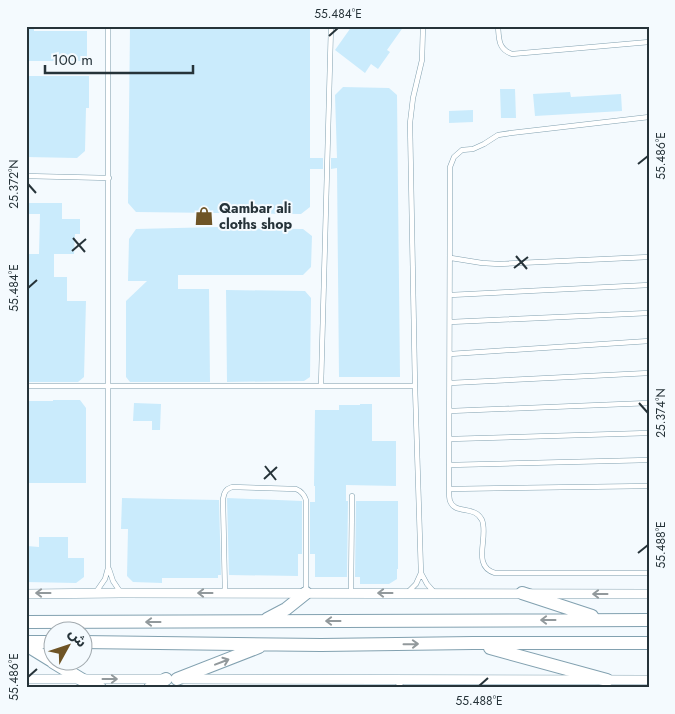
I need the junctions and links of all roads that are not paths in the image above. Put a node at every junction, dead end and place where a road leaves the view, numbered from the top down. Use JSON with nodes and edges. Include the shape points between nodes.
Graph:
{"nodes":[{"id":1,"x":108,"y":26,"type":"edge"},
{"id":2,"x":332,"y":26,"type":"edge"},
{"id":3,"x":423,"y":26,"type":"edge"},
{"id":4,"x":498,"y":26,"type":"edge"},
{"id":5,"x":649,"y":42,"type":"edge"},
{"id":6,"x":649,"y":117,"type":"edge"},
{"id":7,"x":26,"y":176,"type":"edge"},
{"id":8,"x":109,"y":178,"type":"junction"},
{"id":9,"x":649,"y":257,"type":"edge"},
{"id":10,"x":451,"y":258,"type":"junction"},
{"id":11,"x":649,"y":285,"type":"edge"},
{"id":12,"x":450,"y":295,"type":"junction"},
{"id":13,"x":649,"y":313,"type":"edge"},
{"id":14,"x":450,"y":322,"type":"junction"},
{"id":15,"x":649,"y":341,"type":"edge"},
{"id":16,"x":450,"y":354,"type":"junction"},
{"id":17,"x":649,"y":373,"type":"edge"},
{"id":18,"x":450,"y":383,"type":"junction"},
{"id":19,"x":26,"y":386,"type":"edge"},
{"id":20,"x":109,"y":386,"type":"junction"},
{"id":21,"x":321,"y":386,"type":"junction"},
{"id":22,"x":415,"y":386,"type":"junction"},
{"id":23,"x":649,"y":403,"type":"edge"},
{"id":24,"x":450,"y":411,"type":"junction"},
{"id":25,"x":649,"y":433,"type":"edge"},
{"id":26,"x":450,"y":439,"type":"junction"},
{"id":27,"x":649,"y":460,"type":"edge"},
{"id":28,"x":450,"y":465,"type":"junction"},
{"id":29,"x":649,"y":486,"type":"edge"},
{"id":30,"x":449,"y":490,"type":"junction"},
{"id":31,"x":352,"y":496,"type":"dead end"},
{"id":32,"x":108,"y":568,"type":"junction"},
{"id":33,"x":421,"y":573,"type":"junction"},
{"id":34,"x":649,"y":573,"type":"edge"},
{"id":35,"x":96,"y":593,"type":"junction"},
{"id":36,"x":121,"y":593,"type":"junction"},
{"id":37,"x":225,"y":593,"type":"junction"},
{"id":38,"x":306,"y":593,"type":"junction"},
{"id":39,"x":351,"y":593,"type":"junction"},
{"id":40,"x":406,"y":593,"type":"junction"},
{"id":41,"x":522,"y":593,"type":"junction"},
{"id":42,"x":26,"y":594,"type":"edge"},
{"id":43,"x":437,"y":594,"type":"junction"},
{"id":44,"x":649,"y":594,"type":"edge"},
{"id":45,"x":604,"y":620,"type":"junction"},
{"id":46,"x":649,"y":620,"type":"edge"},
{"id":47,"x":263,"y":621,"type":"junction"},
{"id":48,"x":26,"y":622,"type":"edge"},
{"id":49,"x":42,"y":642,"type":"edge"},
{"id":50,"x":92,"y":642,"type":"edge"},
{"id":51,"x":26,"y":643,"type":"edge"},
{"id":52,"x":473,"y":643,"type":"junction"},
{"id":53,"x":649,"y":643,"type":"edge"},
{"id":54,"x":266,"y":644,"type":"junction"},
{"id":55,"x":42,"y":654,"type":"edge"},
{"id":56,"x":70,"y":672,"type":"edge"},
{"id":57,"x":26,"y":679,"type":"edge"},
{"id":58,"x":81,"y":679,"type":"junction"},
{"id":59,"x":172,"y":679,"type":"junction"},
{"id":60,"x":392,"y":679,"type":"junction"},
{"id":61,"x":637,"y":680,"type":"junction"},
{"id":62,"x":649,"y":680,"type":"edge"},
{"id":63,"x":222,"y":683,"type":"edge"},
{"id":64,"x":603,"y":684,"type":"edge"},
{"id":65,"x":100,"y":688,"type":"edge"},
{"id":66,"x":150,"y":688,"type":"edge"},
{"id":67,"x":403,"y":688,"type":"edge"},
{"id":68,"x":627,"y":688,"type":"edge"}],
"edges":[{"from":1,"to":8,"type":"lane"},
{"from":2,"to":21,"type":"lane"},
{"from":3,"to":22,"type":"lane","via":[[422,60],[410,123]]},
{"from":4,"to":5,"type":"lane","via":[[502,48],[512,54]]},
{"from":6,"to":10,"type":"lane","via":[[498,135],[462,150],[450,167]]},
{"from":7,"to":8,"type":"lane"},
{"from":8,"to":20,"type":"lane"},
{"from":9,"to":10,"type":"lane","via":[[499,264]]},
{"from":10,"to":12,"type":"lane"},
{"from":11,"to":12,"type":"lane"},
{"from":12,"to":14,"type":"lane"},
{"from":13,"to":14,"type":"lane"},
{"from":14,"to":16,"type":"lane"},
{"from":15,"to":16,"type":"lane"},
{"from":16,"to":18,"type":"lane"},
{"from":17,"to":18,"type":"lane"},
{"from":18,"to":24,"type":"lane"},
{"from":19,"to":20,"type":"lane"},
{"from":20,"to":21,"type":"lane"},
{"from":20,"to":32,"type":"lane"},
{"from":21,"to":22,"type":"lane"},
{"from":22,"to":33,"type":"lane"},
{"from":23,"to":24,"type":"lane"},
{"from":24,"to":26,"type":"lane"},
{"from":25,"to":26,"type":"lane"},
{"from":26,"to":28,"type":"lane"},
{"from":27,"to":28,"type":"lane"},
{"from":28,"to":30,"type":"lane"},
{"from":29,"to":30,"type":"lane"},
{"from":30,"to":34,"type":"lane","via":[[452,505],[478,514],[482,520],[482,561],[490,571]]},
{"from":31,"to":39,"type":"lane"},
{"from":32,"to":35,"type":"lane"},
{"from":32,"to":36,"type":"lane"},
{"from":33,"to":40,"type":"lane","via":[[416,584]]},
{"from":33,"to":43,"type":"lane"},
{"from":35,"to":36,"type":"street"},
{"from":35,"to":42,"type":"street","one_way":true},
{"from":37,"to":36,"type":"street","one_way":true},
{"from":37,"to":38,"type":"street"},
{"from":37,"to":38,"type":"lane","via":[[223,499],[226,489],[232,487],[296,489],[302,493],[306,500]]},
{"from":38,"to":39,"type":"street"},
{"from":38,"to":47,"type":"main road"},
{"from":40,"to":39,"type":"street","one_way":true},
{"from":40,"to":43,"type":"street"},
{"from":41,"to":43,"type":"street"},
{"from":44,"to":41,"type":"street","one_way":true},
{"from":41,"to":45,"type":"main road"},
{"from":45,"to":46,"type":"main road"},
{"from":45,"to":47,"type":"main road","one_way":true},
{"from":47,"to":48,"type":"main road","one_way":true},
{"from":49,"to":51,"type":"main road"},
{"from":50,"to":54,"type":"main road"},
{"from":51,"to":55,"type":"main road"},
{"from":52,"to":53,"type":"main road"},
{"from":54,"to":52,"type":"main road","one_way":true},
{"from":52,"to":64,"type":"main road"},
{"from":59,"to":54,"type":"main road","one_way":true},
{"from":56,"to":58,"type":"main road"},
{"from":57,"to":58,"type":"street"},
{"from":58,"to":59,"type":"street","one_way":true},
{"from":58,"to":65,"type":"main road"},
{"from":59,"to":63,"type":"street"},
{"from":59,"to":66,"type":"main road"},
{"from":60,"to":63,"type":"street"},
{"from":60,"to":64,"type":"street","via":[[587,680]]},
{"from":60,"to":67,"type":"lane"},
{"from":61,"to":62,"type":"street"},
{"from":61,"to":64,"type":"street"},
{"from":61,"to":68,"type":"street"}]}
